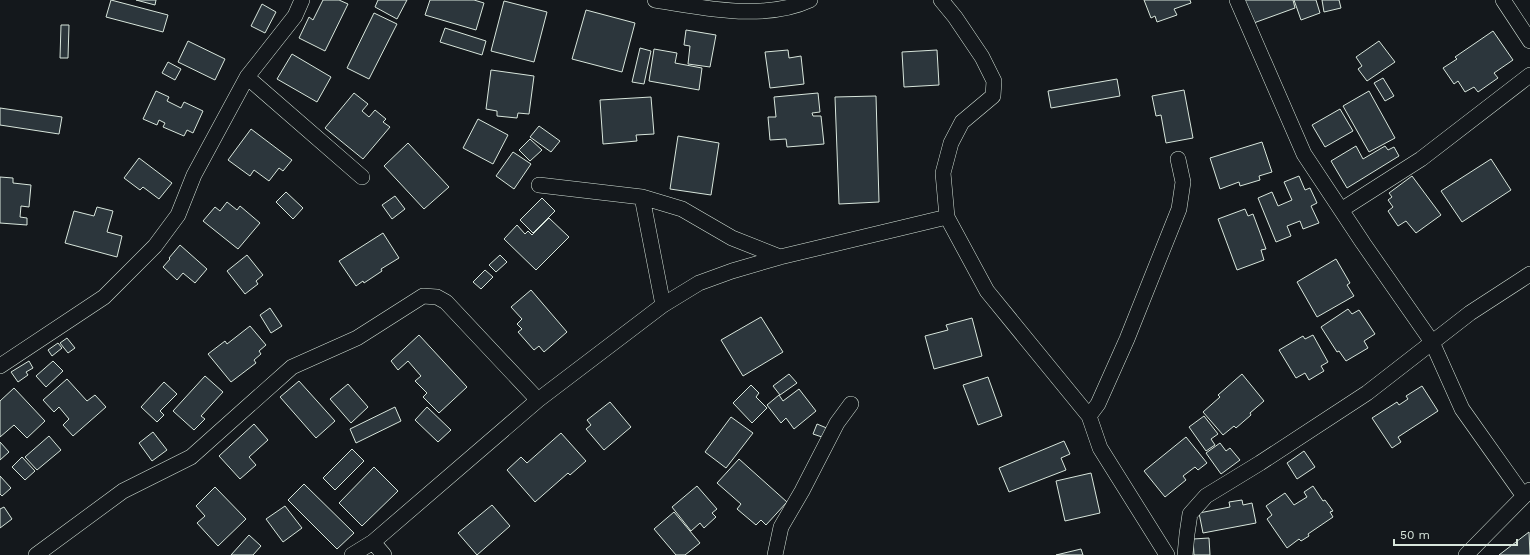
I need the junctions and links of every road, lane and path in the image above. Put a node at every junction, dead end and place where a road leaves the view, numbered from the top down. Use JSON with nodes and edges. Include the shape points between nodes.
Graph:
{"nodes":[{"id":1,"x":302,"y":0,"type":"edge"},
{"id":2,"x":655,"y":0,"type":"edge"},
{"id":3,"x":810,"y":0,"type":"edge"},
{"id":4,"x":941,"y":0,"type":"edge"},
{"id":5,"x":1237,"y":0,"type":"edge"},
{"id":6,"x":1503,"y":0,"type":"edge"},
{"id":7,"x":1530,"y":41,"type":"edge"},
{"id":8,"x":1530,"y":75,"type":"edge"},
{"id":9,"x":247,"y":77,"type":"junction"},
{"id":10,"x":1178,"y":159,"type":"dead end"},
{"id":11,"x":362,"y":177,"type":"dead end"},
{"id":12,"x":539,"y":185,"type":"dead end"},
{"id":13,"x":642,"y":197,"type":"junction"},
{"id":14,"x":1341,"y":210,"type":"junction"},
{"id":15,"x":947,"y":217,"type":"junction"},
{"id":16,"x":780,"y":257,"type":"junction"},
{"id":17,"x":1530,"y":274,"type":"edge"},
{"id":18,"x":663,"y":305,"type":"junction"},
{"id":19,"x":1432,"y":342,"type":"junction"},
{"id":20,"x":0,"y":366,"type":"edge"},
{"id":21,"x":538,"y":400,"type":"junction"},
{"id":22,"x":851,"y":404,"type":"dead end"},
{"id":23,"x":1089,"y":416,"type":"junction"},
{"id":24,"x":1527,"y":493,"type":"edge"},
{"id":25,"x":373,"y":542,"type":"junction"},
{"id":26,"x":36,"y":555,"type":"edge"},
{"id":27,"x":352,"y":555,"type":"edge"},
{"id":28,"x":384,"y":555,"type":"edge"},
{"id":29,"x":775,"y":555,"type":"edge"},
{"id":30,"x":1167,"y":555,"type":"edge"},
{"id":31,"x":1185,"y":555,"type":"edge"},
{"id":32,"x":1466,"y":555,"type":"edge"}],
"edges":[{"from":1,"to":9,"type":"street","via":[[295,16]]},
{"from":2,"to":3,"type":"street","via":[[744,12],[779,9]]},
{"from":4,"to":15,"type":"street","via":[[982,57],[994,81],[993,96],[962,122],[951,143],[943,173]]},
{"from":5,"to":14,"type":"street","via":[[1304,154]]},
{"from":6,"to":7,"type":"street"},
{"from":8,"to":14,"type":"street","via":[[1421,159]]},
{"from":9,"to":11,"type":"street"},
{"from":9,"to":20,"type":"street","via":[[194,176],[178,215],[155,246],[104,297]]},
{"from":10,"to":23,"type":"street","via":[[1183,182],[1180,209],[1127,339],[1098,404]]},
{"from":12,"to":13,"type":"street"},
{"from":13,"to":16,"type":"street","via":[[682,209],[732,238]]},
{"from":13,"to":18,"type":"street"},
{"from":14,"to":19,"type":"street"},
{"from":15,"to":16,"type":"street"},
{"from":15,"to":23,"type":"street","via":[[987,291]]},
{"from":16,"to":18,"type":"street","via":[[699,283]]},
{"from":17,"to":19,"type":"street","via":[[1470,313]]},
{"from":18,"to":21,"type":"street"},
{"from":19,"to":24,"type":"street","via":[[1462,409]]},
{"from":19,"to":31,"type":"street","via":[[1367,393],[1206,496],[1190,514]]},
{"from":21,"to":25,"type":"street"},
{"from":21,"to":26,"type":"street","via":[[446,302],[437,297],[423,296],[357,338],[292,367],[191,457],[123,491]]},
{"from":22,"to":29,"type":"street","via":[[837,423],[781,527]]},
{"from":23,"to":30,"type":"street","via":[[1100,448]]},
{"from":24,"to":32,"type":"street"},
{"from":25,"to":27,"type":"street"},
{"from":25,"to":28,"type":"street"}]}
